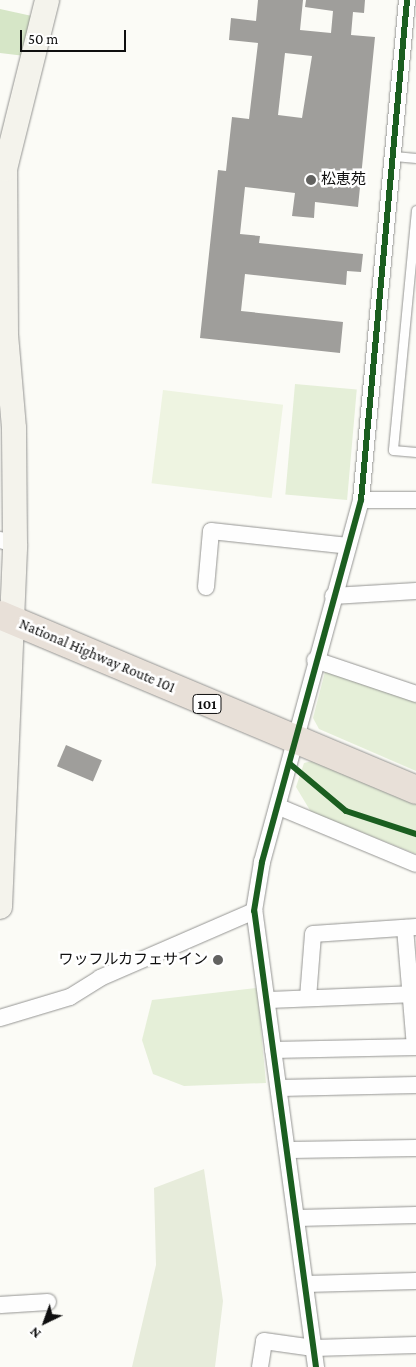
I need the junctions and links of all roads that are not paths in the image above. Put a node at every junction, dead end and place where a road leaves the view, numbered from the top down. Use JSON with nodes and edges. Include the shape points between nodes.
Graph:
{"nodes":[{"id":1,"x":47,"y":0,"type":"edge"},
{"id":2,"x":407,"y":0,"type":"edge"},
{"id":3,"x":394,"y":156,"type":"junction"},
{"id":4,"x":416,"y":158,"type":"edge"},
{"id":5,"x":416,"y":210,"type":"edge"},
{"id":6,"x":416,"y":452,"type":"edge"},
{"id":7,"x":361,"y":500,"type":"junction"},
{"id":8,"x":416,"y":500,"type":"edge"},
{"id":9,"x":7,"y":542,"type":"edge"},
{"id":10,"x":348,"y":546,"type":"junction"},
{"id":11,"x":206,"y":587,"type":"dead end"},
{"id":12,"x":416,"y":591,"type":"edge"},
{"id":13,"x":333,"y":596,"type":"junction"},
{"id":14,"x":5,"y":617,"type":"edge"},
{"id":15,"x":315,"y":660,"type":"junction"},
{"id":16,"x":416,"y":694,"type":"edge"},
{"id":17,"x":295,"y":741,"type":"junction"},
{"id":18,"x":416,"y":790,"type":"edge"},
{"id":19,"x":279,"y":807,"type":"junction"},
{"id":20,"x":2,"y":816,"type":"edge"},
{"id":21,"x":416,"y":864,"type":"edge"},
{"id":22,"x":0,"y":907,"type":"edge"},
{"id":23,"x":254,"y":912,"type":"junction"},
{"id":24,"x":411,"y":927,"type":"edge"},
{"id":25,"x":414,"y":994,"type":"edge"},
{"id":26,"x":308,"y":998,"type":"junction"},
{"id":27,"x":269,"y":1000,"type":"junction"},
{"id":28,"x":0,"y":1018,"type":"edge"},
{"id":29,"x":416,"y":1047,"type":"edge"},
{"id":30,"x":273,"y":1050,"type":"junction"},
{"id":31,"x":416,"y":1085,"type":"edge"},
{"id":32,"x":280,"y":1088,"type":"junction"},
{"id":33,"x":416,"y":1148,"type":"edge"},
{"id":34,"x":290,"y":1150,"type":"junction"},
{"id":35,"x":416,"y":1215,"type":"edge"},
{"id":36,"x":298,"y":1218,"type":"junction"},
{"id":37,"x":416,"y":1281,"type":"edge"},
{"id":38,"x":306,"y":1284,"type":"junction"},
{"id":39,"x":48,"y":1302,"type":"dead end"},
{"id":40,"x":0,"y":1305,"type":"edge"},
{"id":41,"x":416,"y":1346,"type":"edge"},
{"id":42,"x":314,"y":1348,"type":"junction"},
{"id":43,"x":260,"y":1367,"type":"edge"},
{"id":44,"x":316,"y":1367,"type":"edge"}],
"edges":[{"from":1,"to":9,"type":"street","via":[[5,169],[6,325],[14,428]]},
{"from":2,"to":3,"type":"street"},
{"from":3,"to":4,"type":"lane"},
{"from":3,"to":7,"type":"street"},
{"from":5,"to":6,"type":"lane","via":[[393,450]]},
{"from":7,"to":8,"type":"street"},
{"from":7,"to":10,"type":"street"},
{"from":9,"to":14,"type":"street"},
{"from":10,"to":11,"type":"street","via":[[211,531]]},
{"from":10,"to":13,"type":"street"},
{"from":12,"to":13,"type":"street"},
{"from":13,"to":15,"type":"street"},
{"from":14,"to":17,"type":"highway","name":"National Highway Route 101","number":"101"},
{"from":14,"to":20,"type":"street"},
{"from":15,"to":16,"type":"street"},
{"from":15,"to":17,"type":"street"},
{"from":17,"to":18,"type":"highway","name":"National Highway Route 101","number":"101"},
{"from":17,"to":19,"type":"street"},
{"from":19,"to":21,"type":"street"},
{"from":19,"to":23,"type":"street","via":[[262,862]]},
{"from":20,"to":22,"type":"street"},
{"from":23,"to":27,"type":"street"},
{"from":23,"to":28,"type":"street","via":[[100,978],[70,997]]},
{"from":24,"to":25,"type":"street"},
{"from":24,"to":26,"type":"street","via":[[314,934]]},
{"from":25,"to":26,"type":"street"},
{"from":25,"to":29,"type":"street"},
{"from":26,"to":27,"type":"street"},
{"from":27,"to":30,"type":"street"},
{"from":29,"to":30,"type":"street"},
{"from":30,"to":32,"type":"street"},
{"from":31,"to":32,"type":"street"},
{"from":32,"to":34,"type":"street"},
{"from":33,"to":34,"type":"street"},
{"from":34,"to":36,"type":"street"},
{"from":35,"to":36,"type":"street"},
{"from":36,"to":38,"type":"street"},
{"from":37,"to":38,"type":"street"},
{"from":38,"to":42,"type":"street"},
{"from":39,"to":40,"type":"street"},
{"from":41,"to":42,"type":"street"},
{"from":42,"to":43,"type":"street","via":[[264,1341]]},
{"from":42,"to":44,"type":"street"}]}
